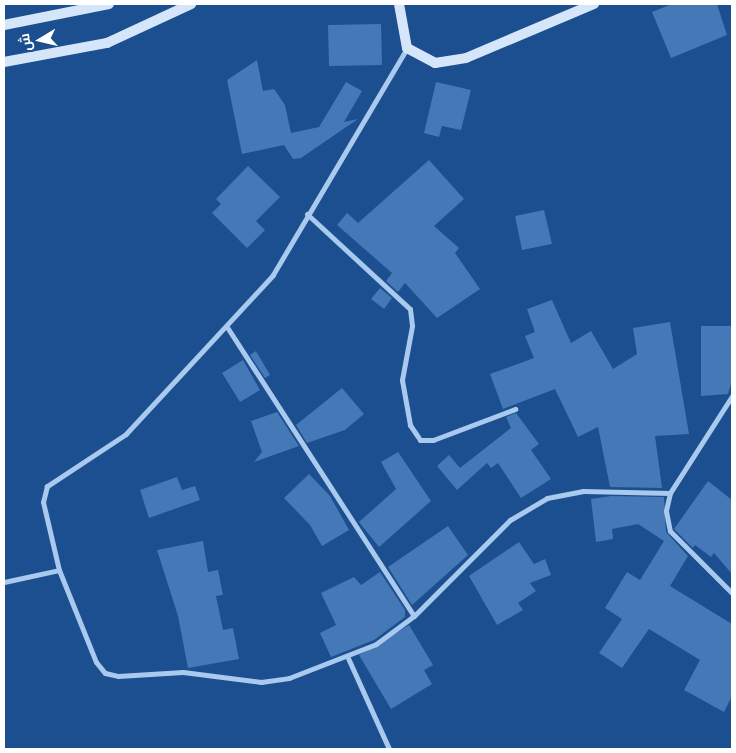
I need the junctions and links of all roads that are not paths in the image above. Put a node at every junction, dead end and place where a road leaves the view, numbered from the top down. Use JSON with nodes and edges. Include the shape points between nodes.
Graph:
{"nodes":[{"id":1,"x":108,"y":4,"type":"edge"},
{"id":2,"x":191,"y":4,"type":"edge"},
{"id":3,"x":399,"y":4,"type":"edge"},
{"id":4,"x":594,"y":4,"type":"edge"},
{"id":5,"x":4,"y":25,"type":"edge"},
{"id":6,"x":407,"y":48,"type":"junction"},
{"id":7,"x":4,"y":62,"type":"edge"},
{"id":8,"x":307,"y":214,"type":"junction"},
{"id":9,"x":227,"y":327,"type":"junction"},
{"id":10,"x":732,"y":396,"type":"edge"},
{"id":11,"x":515,"y":409,"type":"dead end"},
{"id":12,"x":670,"y":493,"type":"junction"},
{"id":13,"x":59,"y":570,"type":"junction"},
{"id":14,"x":4,"y":582,"type":"edge"},
{"id":15,"x":732,"y":593,"type":"edge"},
{"id":16,"x":414,"y":616,"type":"junction"},
{"id":17,"x":348,"y":658,"type":"junction"},
{"id":18,"x":389,"y":749,"type":"edge"}],
"edges":[{"from":1,"to":5,"type":"main road"},
{"from":2,"to":7,"type":"main road","via":[[107,43]]},
{"from":3,"to":6,"type":"main road"},
{"from":4,"to":6,"type":"main road","via":[[466,58],[435,63]]},
{"from":6,"to":8,"type":"street"},
{"from":8,"to":9,"type":"street","via":[[273,275]]},
{"from":8,"to":11,"type":"street","via":[[410,309],[412,326],[402,380],[410,425],[420,440],[433,440]]},
{"from":9,"to":13,"type":"street","via":[[126,434],[47,486],[43,502]]},
{"from":9,"to":16,"type":"street"},
{"from":10,"to":12,"type":"street"},
{"from":12,"to":15,"type":"street","via":[[666,511],[670,532]]},
{"from":12,"to":16,"type":"street","via":[[583,491],[547,498],[510,520]]},
{"from":13,"to":14,"type":"street"},
{"from":13,"to":17,"type":"street","via":[[96,662],[105,672],[183,672],[261,682],[289,678]]},
{"from":16,"to":17,"type":"street"},
{"from":17,"to":18,"type":"street"}]}
